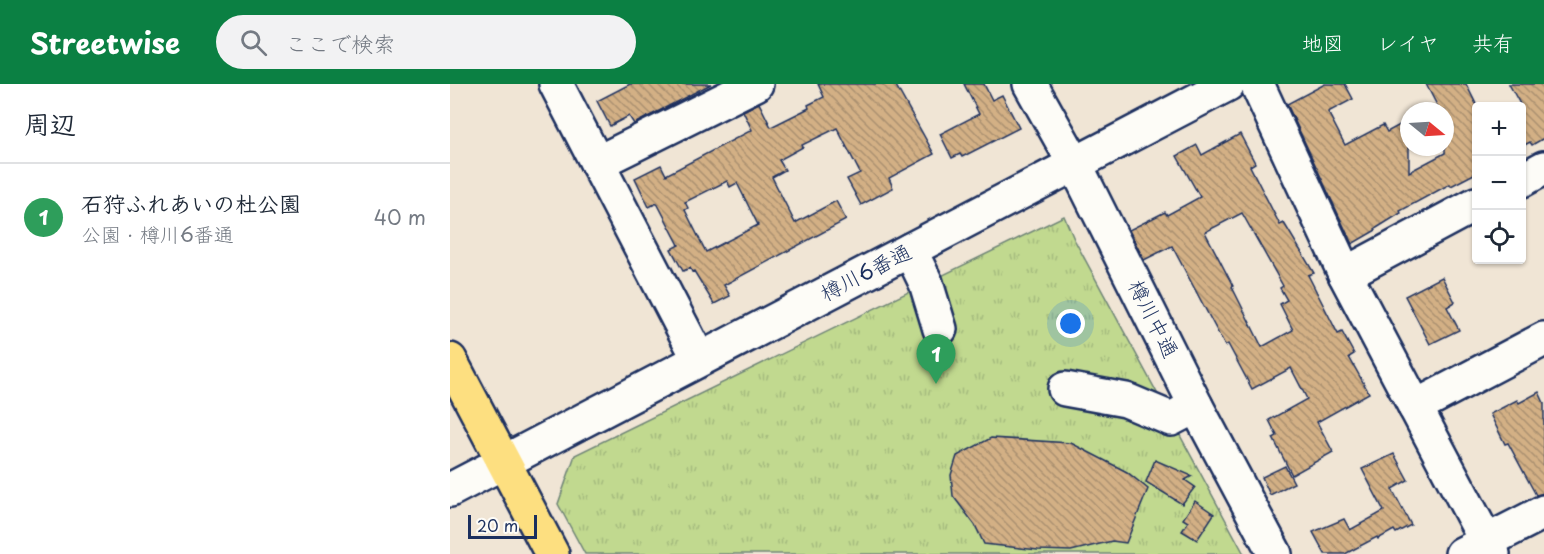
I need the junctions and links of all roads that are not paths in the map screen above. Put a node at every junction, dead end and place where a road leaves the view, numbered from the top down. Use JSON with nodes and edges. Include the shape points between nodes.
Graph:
{"nodes":[{"id":1,"x":556,"y":84,"type":"edge"},
{"id":2,"x":756,"y":84,"type":"edge"},
{"id":3,"x":1030,"y":84,"type":"edge"},
{"id":4,"x":1228,"y":84,"type":"edge"},
{"id":5,"x":1257,"y":84,"type":"edge"},
{"id":6,"x":722,"y":92,"type":"edge"},
{"id":7,"x":597,"y":163,"type":"junction"},
{"id":8,"x":1075,"y":164,"type":"junction"},
{"id":9,"x":1544,"y":168,"type":"edge"},
{"id":10,"x":1526,"y":177,"type":"edge"},
{"id":11,"x":1472,"y":206,"type":"edge"},
{"id":12,"x":910,"y":250,"type":"junction"},
{"id":13,"x":1345,"y":274,"type":"junction"},
{"id":14,"x":940,"y":329,"type":"dead end"},
{"id":15,"x":1544,"y":339,"type":"edge"},
{"id":16,"x":699,"y":359,"type":"junction"},
{"id":17,"x":450,"y":360,"type":"edge"},
{"id":18,"x":1065,"y":389,"type":"dead end"},
{"id":19,"x":1196,"y":406,"type":"junction"},
{"id":20,"x":1415,"y":406,"type":"junction"},
{"id":21,"x":504,"y":461,"type":"junction"},
{"id":22,"x":450,"y":490,"type":"edge"},
{"id":23,"x":1544,"y":512,"type":"edge"},
{"id":24,"x":1480,"y":550,"type":"edge"},
{"id":25,"x":552,"y":554,"type":"edge"},
{"id":26,"x":1275,"y":554,"type":"edge"}],
"edges":[{"from":1,"to":7,"type":"street"},
{"from":2,"to":6,"type":"street"},
{"from":3,"to":8,"type":"street","name":"樽川中通"},
{"from":4,"to":8,"type":"street","name":"樽川6番通"},
{"from":5,"to":13,"type":"street"},
{"from":6,"to":7,"type":"street"},
{"from":7,"to":16,"type":"street"},
{"from":8,"to":12,"type":"street","name":"樽川6番通"},
{"from":8,"to":19,"type":"street","name":"樽川中通"},
{"from":9,"to":10,"type":"street"},
{"from":11,"to":13,"type":"street"},
{"from":12,"to":14,"type":"street","via":[[926,283]]},
{"from":12,"to":16,"type":"street","name":"樽川6番通"},
{"from":13,"to":20,"type":"street"},
{"from":15,"to":20,"type":"street"},
{"from":16,"to":21,"type":"street","name":"樽川6番通"},
{"from":17,"to":21,"type":"main road"},
{"from":18,"to":19,"type":"street","via":[[1126,400],[1171,419]]},
{"from":19,"to":26,"type":"street","name":"樽川中通"},
{"from":20,"to":24,"type":"street"},
{"from":21,"to":22,"type":"street","name":"樽川6番通"},
{"from":21,"to":25,"type":"main road"},
{"from":23,"to":24,"type":"street"}]}
